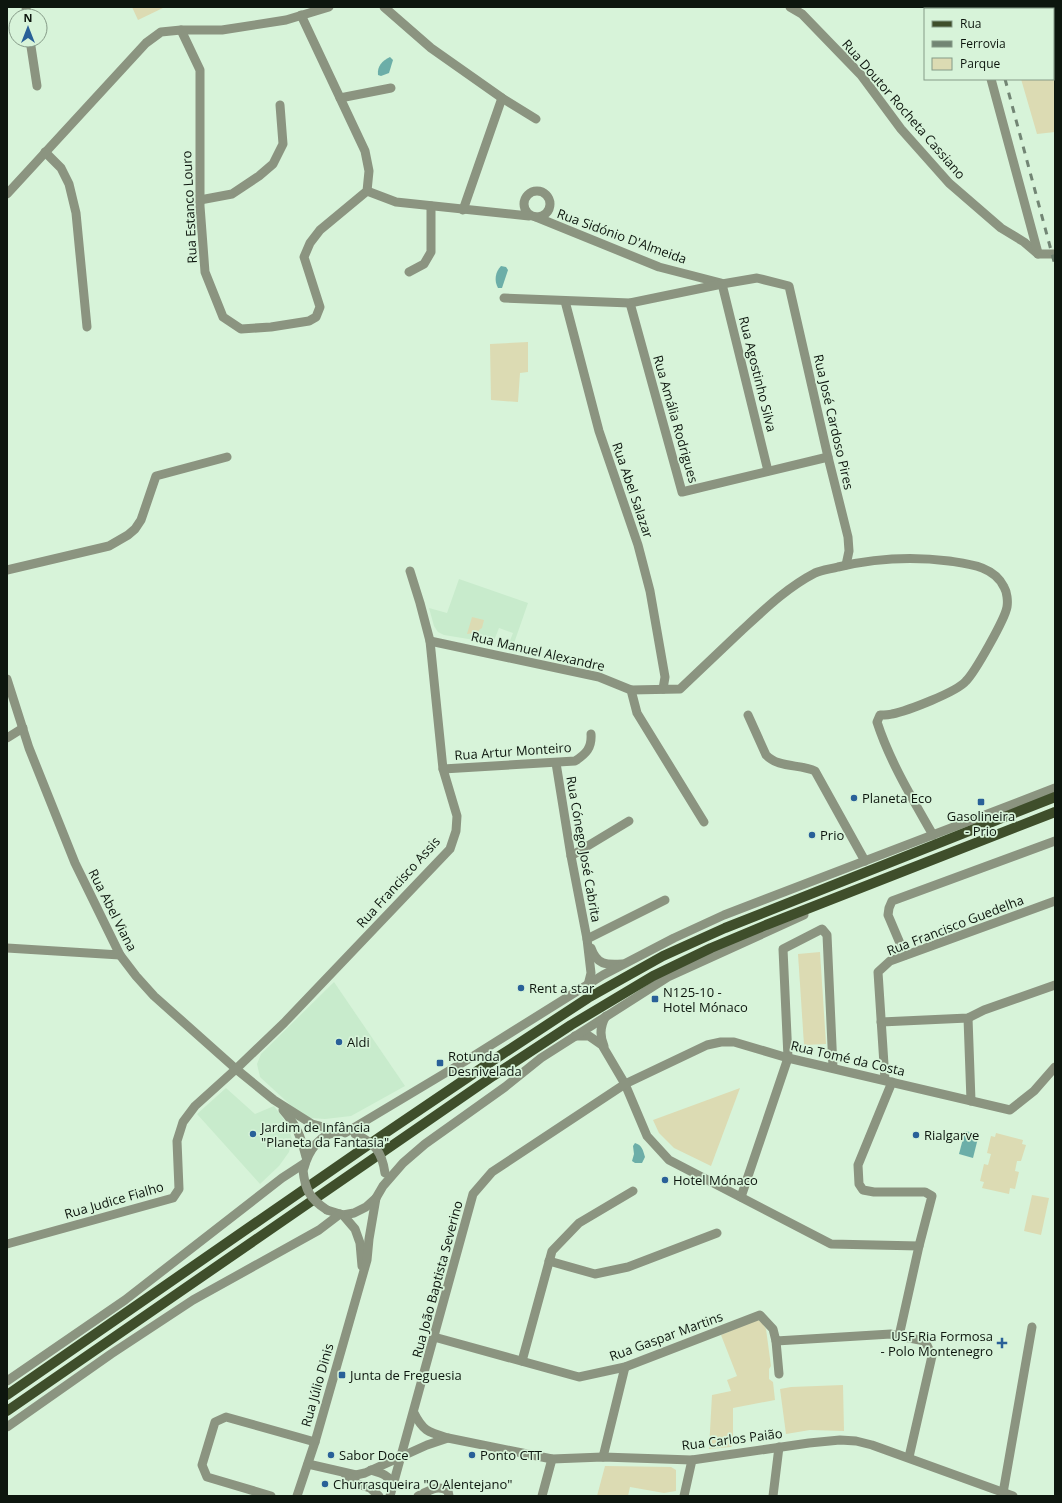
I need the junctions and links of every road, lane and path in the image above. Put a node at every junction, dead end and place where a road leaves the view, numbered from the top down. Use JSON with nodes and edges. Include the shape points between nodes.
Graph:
{"nodes":[{"id":1,"x":329,"y":7,"type":"edge"},
{"id":2,"x":384,"y":7,"type":"edge"},
{"id":3,"x":790,"y":7,"type":"edge"},
{"id":4,"x":307,"y":12,"type":"edge"},
{"id":5,"x":181,"y":30,"type":"junction"},
{"id":6,"x":31,"y":48,"type":"edge"},
{"id":7,"x":991,"y":80,"type":"edge"},
{"id":8,"x":37,"y":86,"type":"dead end"},
{"id":9,"x":391,"y":88,"type":"dead end"},
{"id":10,"x":340,"y":98,"type":"junction"},
{"id":11,"x":502,"y":98,"type":"junction"},
{"id":12,"x":280,"y":105,"type":"dead end"},
{"id":13,"x":536,"y":119,"type":"dead end"},
{"id":14,"x":45,"y":152,"type":"junction"},
{"id":15,"x":368,"y":191,"type":"junction"},
{"id":16,"x":7,"y":194,"type":"edge"},
{"id":17,"x":200,"y":200,"type":"junction"},
{"id":18,"x":431,"y":206,"type":"junction"},
{"id":19,"x":463,"y":210,"type":"junction"},
{"id":20,"x":1038,"y":254,"type":"junction"},
{"id":21,"x":1055,"y":254,"type":"edge"},
{"id":22,"x":409,"y":272,"type":"dead end"},
{"id":23,"x":722,"y":284,"type":"junction"},
{"id":24,"x":504,"y":298,"type":"dead end"},
{"id":25,"x":565,"y":301,"type":"junction"},
{"id":26,"x":630,"y":303,"type":"junction"},
{"id":27,"x":87,"y":327,"type":"dead end"},
{"id":28,"x":227,"y":456,"type":"dead end"},
{"id":29,"x":828,"y":457,"type":"junction"},
{"id":30,"x":768,"y":471,"type":"junction"},
{"id":31,"x":846,"y":565,"type":"junction"},
{"id":32,"x":7,"y":570,"type":"edge"},
{"id":33,"x":410,"y":571,"type":"dead end"},
{"id":34,"x":430,"y":640,"type":"junction"},
{"id":35,"x":7,"y":679,"type":"edge"},
{"id":36,"x":663,"y":689,"type":"junction"},
{"id":37,"x":631,"y":690,"type":"junction"},
{"id":38,"x":748,"y":715,"type":"dead end"},
{"id":39,"x":23,"y":728,"type":"junction"},
{"id":40,"x":591,"y":734,"type":"dead end"},
{"id":41,"x":7,"y":738,"type":"edge"},
{"id":42,"x":556,"y":763,"type":"junction"},
{"id":43,"x":443,"y":769,"type":"junction"},
{"id":44,"x":1055,"y":788,"type":"edge"},
{"id":45,"x":1055,"y":797,"type":"edge"},
{"id":46,"x":1055,"y":812,"type":"edge"},
{"id":47,"x":628,"y":821,"type":"dead end"},
{"id":48,"x":704,"y":822,"type":"dead end"},
{"id":49,"x":933,"y":835,"type":"junction"},
{"id":50,"x":1054,"y":843,"type":"edge"},
{"id":51,"x":571,"y":856,"type":"junction"},
{"id":52,"x":865,"y":861,"type":"junction"},
{"id":53,"x":846,"y":894,"type":"junction"},
{"id":54,"x":665,"y":900,"type":"dead end"},
{"id":55,"x":1055,"y":901,"type":"edge"},
{"id":56,"x":587,"y":939,"type":"junction"},
{"id":57,"x":7,"y":948,"type":"edge"},
{"id":58,"x":120,"y":955,"type":"junction"},
{"id":59,"x":905,"y":956,"type":"junction"},
{"id":60,"x":625,"y":964,"type":"junction"},
{"id":61,"x":588,"y":985,"type":"junction"},
{"id":62,"x":1055,"y":985,"type":"edge"},
{"id":63,"x":606,"y":1016,"type":"junction"},
{"id":64,"x":968,"y":1018,"type":"junction"},
{"id":65,"x":881,"y":1022,"type":"junction"},
{"id":66,"x":573,"y":1036,"type":"junction"},
{"id":67,"x":607,"y":1052,"type":"junction"},
{"id":68,"x":788,"y":1058,"type":"junction"},
{"id":69,"x":1055,"y":1067,"type":"edge"},
{"id":70,"x":834,"y":1068,"type":"junction"},
{"id":71,"x":236,"y":1069,"type":"junction"},
{"id":72,"x":888,"y":1081,"type":"junction"},
{"id":73,"x":625,"y":1084,"type":"junction"},
{"id":74,"x":274,"y":1100,"type":"junction"},
{"id":75,"x":972,"y":1101,"type":"junction"},
{"id":76,"x":341,"y":1133,"type":"junction"},
{"id":77,"x":305,"y":1163,"type":"junction"},
{"id":78,"x":383,"y":1186,"type":"junction"},
{"id":79,"x":633,"y":1190,"type":"dead end"},
{"id":80,"x":741,"y":1197,"type":"junction"},
{"id":81,"x":376,"y":1198,"type":"junction"},
{"id":82,"x":342,"y":1214,"type":"junction"},
{"id":83,"x":717,"y":1233,"type":"dead end"},
{"id":84,"x":7,"y":1244,"type":"edge"},
{"id":85,"x":919,"y":1246,"type":"junction"},
{"id":86,"x":549,"y":1261,"type":"junction"},
{"id":87,"x":361,"y":1281,"type":"junction"},
{"id":88,"x":1032,"y":1327,"type":"dead end"},
{"id":89,"x":899,"y":1336,"type":"junction"},
{"id":90,"x":434,"y":1337,"type":"junction"},
{"id":91,"x":776,"y":1341,"type":"junction"},
{"id":92,"x":522,"y":1361,"type":"junction"},
{"id":93,"x":625,"y":1367,"type":"junction"},
{"id":94,"x":779,"y":1374,"type":"dead end"},
{"id":95,"x":7,"y":1381,"type":"edge"},
{"id":96,"x":7,"y":1395,"type":"edge"},
{"id":97,"x":7,"y":1411,"type":"edge"},
{"id":98,"x":414,"y":1413,"type":"junction"},
{"id":99,"x":7,"y":1427,"type":"edge"},
{"id":100,"x":448,"y":1438,"type":"junction"},
{"id":101,"x":314,"y":1442,"type":"junction"},
{"id":102,"x":779,"y":1447,"type":"junction"},
{"id":103,"x":402,"y":1457,"type":"junction"},
{"id":104,"x":603,"y":1457,"type":"junction"},
{"id":105,"x":909,"y":1458,"type":"junction"},
{"id":106,"x":552,"y":1459,"type":"junction"},
{"id":107,"x":692,"y":1460,"type":"junction"},
{"id":108,"x":308,"y":1464,"type":"junction"},
{"id":109,"x":371,"y":1470,"type":"junction"},
{"id":110,"x":344,"y":1473,"type":"junction"},
{"id":111,"x":393,"y":1485,"type":"junction"},
{"id":112,"x":1008,"y":1494,"type":"edge"},
{"id":113,"x":271,"y":1496,"type":"edge"},
{"id":114,"x":297,"y":1496,"type":"edge"},
{"id":115,"x":379,"y":1496,"type":"edge"},
{"id":116,"x":390,"y":1496,"type":"edge"},
{"id":117,"x":418,"y":1496,"type":"edge"},
{"id":118,"x":449,"y":1496,"type":"edge"},
{"id":119,"x":542,"y":1496,"type":"edge"},
{"id":120,"x":684,"y":1496,"type":"edge"},
{"id":121,"x":773,"y":1496,"type":"edge"}],
"edges":[{"from":1,"to":4,"type":"street"},
{"from":2,"to":11,"type":"street","via":[[431,48]]},
{"from":3,"to":20,"type":"street","name":"Rua Doutor Rocheta Cassiano","via":[[802,14],[861,75],[901,129],[949,184],[1001,228]]},
{"from":4,"to":5,"type":"street","via":[[286,20],[222,30]]},
{"from":4,"to":10,"type":"street"},
{"from":5,"to":14,"type":"street","via":[[161,32],[146,43]]},
{"from":5,"to":17,"type":"street","name":"Rua Estanco Louro","via":[[200,70]]},
{"from":6,"to":8,"type":"street"},
{"from":7,"to":20,"type":"street"},
{"from":9,"to":10,"type":"street"},
{"from":10,"to":15,"type":"street","via":[[364,151],[369,171]]},
{"from":11,"to":13,"type":"street"},
{"from":11,"to":19,"type":"street"},
{"from":12,"to":17,"type":"street","via":[[283,144],[273,164],[232,194]]},
{"from":14,"to":16,"type":"street"},
{"from":14,"to":27,"type":"street","via":[[61,168],[69,184],[76,213]]},
{"from":15,"to":17,"type":"street","name":"Rua Estanco Louro","via":[[320,230],[304,257],[320,307],[316,317],[309,321],[241,329],[223,317],[205,272]]},
{"from":15,"to":18,"type":"street","name":"Rua Sidónio D'Almeida","via":[[396,202]]},
{"from":18,"to":19,"type":"street","name":"Rua Sidónio D'Almeida"},
{"from":18,"to":22,"type":"street","via":[[431,252],[424,264]]},
{"from":19,"to":23,"type":"street","name":"Rua Sidónio D'Almeida","via":[[532,217],[659,267]]},
{"from":20,"to":21,"type":"street"},
{"from":23,"to":26,"type":"street"},
{"from":23,"to":29,"type":"street","name":"Rua José Cardoso Pires","via":[[757,278],[789,286]]},
{"from":23,"to":30,"type":"street","name":"Rua Agostinho Silva"},
{"from":24,"to":25,"type":"street"},
{"from":25,"to":26,"type":"street"},
{"from":25,"to":36,"type":"street","name":"Rua Abel Salazar","via":[[599,431],[638,545],[650,591],[666,677]]},
{"from":26,"to":30,"type":"street","name":"Rua Amália Rodrigues","via":[[682,492]]},
{"from":28,"to":32,"type":"street","via":[[156,476],[141,520],[132,532],[109,546]]},
{"from":29,"to":30,"type":"street","name":"Rua Amália Rodrigues"},
{"from":29,"to":31,"type":"street","name":"Rua José Cardoso Pires","via":[[848,537]]},
{"from":31,"to":36,"type":"street","via":[[816,572],[793,586],[763,610],[680,689]]},
{"from":31,"to":49,"type":"street","via":[[904,557],[941,560],[985,569],[996,576],[1004,586],[1007,608],[989,645],[966,682],[909,710],[880,714],[877,722],[898,774]]},
{"from":33,"to":34,"type":"street","name":"Rua Francisco Assis"},
{"from":34,"to":37,"type":"street","name":"Rua Manuel Alexandre","via":[[599,677]]},
{"from":34,"to":43,"type":"street","name":"Rua Francisco Assis"},
{"from":35,"to":39,"type":"street","name":"Rua Abel Viana"},
{"from":36,"to":37,"type":"street"},
{"from":37,"to":48,"type":"street","via":[[637,713]]},
{"from":38,"to":52,"type":"street","via":[[766,755],[771,760],[815,771]]},
{"from":39,"to":41,"type":"street"},
{"from":39,"to":58,"type":"street","name":"Rua Abel Viana","via":[[74,863]]},
{"from":40,"to":42,"type":"street","name":"Rua Artur Monteiro","via":[[591,742],[584,756],[575,761]]},
{"from":42,"to":43,"type":"street","name":"Rua Artur Monteiro"},
{"from":42,"to":51,"type":"street","name":"Rua Cónego José Cabrita"},
{"from":43,"to":71,"type":"street","name":"Rua Francisco Assis","via":[[457,816],[456,831],[450,849],[284,1023]]},
{"from":44,"to":49,"type":"street"},
{"from":45,"to":96,"type":"main road","via":[[725,928],[662,956],[588,998],[387,1132]]},
{"from":46,"to":53,"type":"main road"},
{"from":47,"to":51,"type":"street"},
{"from":49,"to":52,"type":"street"},
{"from":50,"to":59,"type":"street","via":[[892,901],[888,915]]},
{"from":51,"to":56,"type":"street","name":"Rua Cónego José Cabrita"},
{"from":52,"to":60,"type":"street","via":[[724,915]]},
{"from":53,"to":63,"type":"street","via":[[668,977]]},
{"from":53,"to":97,"type":"main road","via":[[711,948],[653,976],[571,1025],[394,1143]]},
{"from":54,"to":56,"type":"street"},
{"from":55,"to":59,"type":"street","name":"Rua Francisco Guedelha"},
{"from":56,"to":60,"type":"street","via":[[593,956],[600,962],[609,965]]},
{"from":56,"to":61,"type":"street","via":[[591,973]]},
{"from":57,"to":58,"type":"street"},
{"from":58,"to":71,"type":"street","name":"Rua Abel Viana","via":[[154,996]]},
{"from":59,"to":65,"type":"street","name":"Rua Francisco Guedelha","via":[[890,961],[878,972]]},
{"from":60,"to":61,"type":"street"},
{"from":61,"to":76,"type":"street","via":[[467,1060]]},
{"from":62,"to":64,"type":"street"},
{"from":63,"to":66,"type":"street"},
{"from":63,"to":67,"type":"street","via":[[601,1024],[601,1038]]},
{"from":64,"to":65,"type":"street"},
{"from":64,"to":75,"type":"street"},
{"from":65,"to":72,"type":"street","name":"Rua Francisco Guedelha"},
{"from":66,"to":67,"type":"street","via":[[589,1036]]},
{"from":66,"to":78,"type":"street","via":[[425,1144],[403,1163]]},
{"from":67,"to":73,"type":"street"},
{"from":68,"to":70,"type":"street","name":"Rua Tomé da Costa"},
{"from":68,"to":70,"type":"street","via":[[783,949],[822,929],[827,935]]},
{"from":68,"to":73,"type":"street","name":"Rua Tomé da Costa","via":[[734,1042],[708,1044]]},
{"from":68,"to":80,"type":"street"},
{"from":69,"to":75,"type":"street","name":"Rua Tomé da Costa","via":[[1034,1091],[1010,1110]]},
{"from":70,"to":72,"type":"street","name":"Rua Tomé da Costa"},
{"from":71,"to":74,"type":"street","name":"Rua Abel Viana"},
{"from":71,"to":84,"type":"street","name":"Rua Judice Fialho","via":[[195,1106],[183,1122],[177,1140],[179,1189],[173,1198]]},
{"from":72,"to":75,"type":"street","name":"Rua Tomé da Costa"},
{"from":72,"to":85,"type":"street","via":[[858,1164],[859,1184],[863,1190],[874,1192],[925,1192],[932,1196]]},
{"from":73,"to":80,"type":"street","via":[[646,1136],[669,1160]]},
{"from":73,"to":90,"type":"street","name":"Rua João Baptista Severino","via":[[492,1172],[473,1194]]},
{"from":74,"to":76,"type":"street","name":"Rua Abel Viana","via":[[312,1124]]},
{"from":74,"to":77,"type":"street","name":"Rua Abel Viana","via":[[300,1134]]},
{"from":76,"to":77,"type":"street","via":[[321,1140],[312,1147]]},
{"from":76,"to":78,"type":"street","bridge":true,"via":[[355,1134],[377,1149],[383,1160]]},
{"from":77,"to":82,"type":"street","bridge":true,"via":[[304,1182],[309,1194],[317,1204]]},
{"from":77,"to":95,"type":"street","via":[[125,1300]]},
{"from":78,"to":81,"type":"street"},
{"from":79,"to":86,"type":"street","via":[[579,1223],[552,1251]]},
{"from":80,"to":85,"type":"street","via":[[831,1244]]},
{"from":81,"to":82,"type":"street","via":[[354,1213]]},
{"from":81,"to":87,"type":"street","name":"Rua Júlio Dinis","via":[[367,1260]]},
{"from":82,"to":87,"type":"street","name":"Rua Júlio Dinis","via":[[355,1229],[360,1243]]},
{"from":82,"to":99,"type":"street","via":[[319,1230],[193,1300]]},
{"from":83,"to":86,"type":"street","via":[[628,1267],[595,1274]]},
{"from":85,"to":89,"type":"street"},
{"from":86,"to":92,"type":"street"},
{"from":87,"to":101,"type":"street","name":"Rua Júlio Dinis"},
{"from":88,"to":112,"type":"street"},
{"from":89,"to":91,"type":"street","via":[[891,1334]]},
{"from":89,"to":105,"type":"street","via":[[925,1341],[932,1356]]},
{"from":90,"to":92,"type":"street","name":"Rua Gaspar Martins"},
{"from":90,"to":98,"type":"street","name":"Rua João Baptista Severino"},
{"from":91,"to":93,"type":"street","name":"Rua Gaspar Martins","via":[[773,1329],[760,1315]]},
{"from":91,"to":94,"type":"street","name":"Rua Gaspar Martins"},
{"from":92,"to":93,"type":"street","name":"Rua Gaspar Martins","via":[[579,1377]]},
{"from":93,"to":104,"type":"street"},
{"from":98,"to":100,"type":"street","name":"Rua Carlos Paião","via":[[421,1427]]},
{"from":98,"to":103,"type":"street","name":"Rua João Baptista Severino"},
{"from":100,"to":103,"type":"street","name":"Rua Carlos Paião"},
{"from":100,"to":106,"type":"street","name":"Rua Carlos Paião"},
{"from":101,"to":108,"type":"street","name":"Rua Júlio Dinis"},
{"from":101,"to":113,"type":"street","via":[[226,1417],[215,1422],[202,1465],[207,1477]]},
{"from":102,"to":105,"type":"street","name":"Rua Carlos Paião","via":[[840,1440],[856,1441]]},
{"from":102,"to":107,"type":"street","name":"Rua Carlos Paião"},
{"from":102,"to":121,"type":"street"},
{"from":103,"to":109,"type":"street","name":"Rua Carlos Paião"},
{"from":103,"to":111,"type":"street","name":"Rua João Baptista Severino"},
{"from":104,"to":106,"type":"street","name":"Rua Carlos Paião"},
{"from":104,"to":107,"type":"street","name":"Rua Carlos Paião"},
{"from":105,"to":112,"type":"street","name":"Rua Carlos Paião"},
{"from":106,"to":119,"type":"street"},
{"from":107,"to":120,"type":"street"},
{"from":108,"to":110,"type":"street","name":"Rua Carlos Paião"},
{"from":108,"to":114,"type":"street","name":"Rua Júlio Dinis"},
{"from":109,"to":110,"type":"street","name":"Rua Carlos Paião","via":[[356,1475]]},
{"from":109,"to":111,"type":"street","via":[[384,1474]]},
{"from":110,"to":115,"type":"street"},
{"from":111,"to":116,"type":"street","name":"Rua João Baptista Severino"},
{"from":117,"to":118,"type":"street","via":[[435,1487],[444,1488]]}]}
